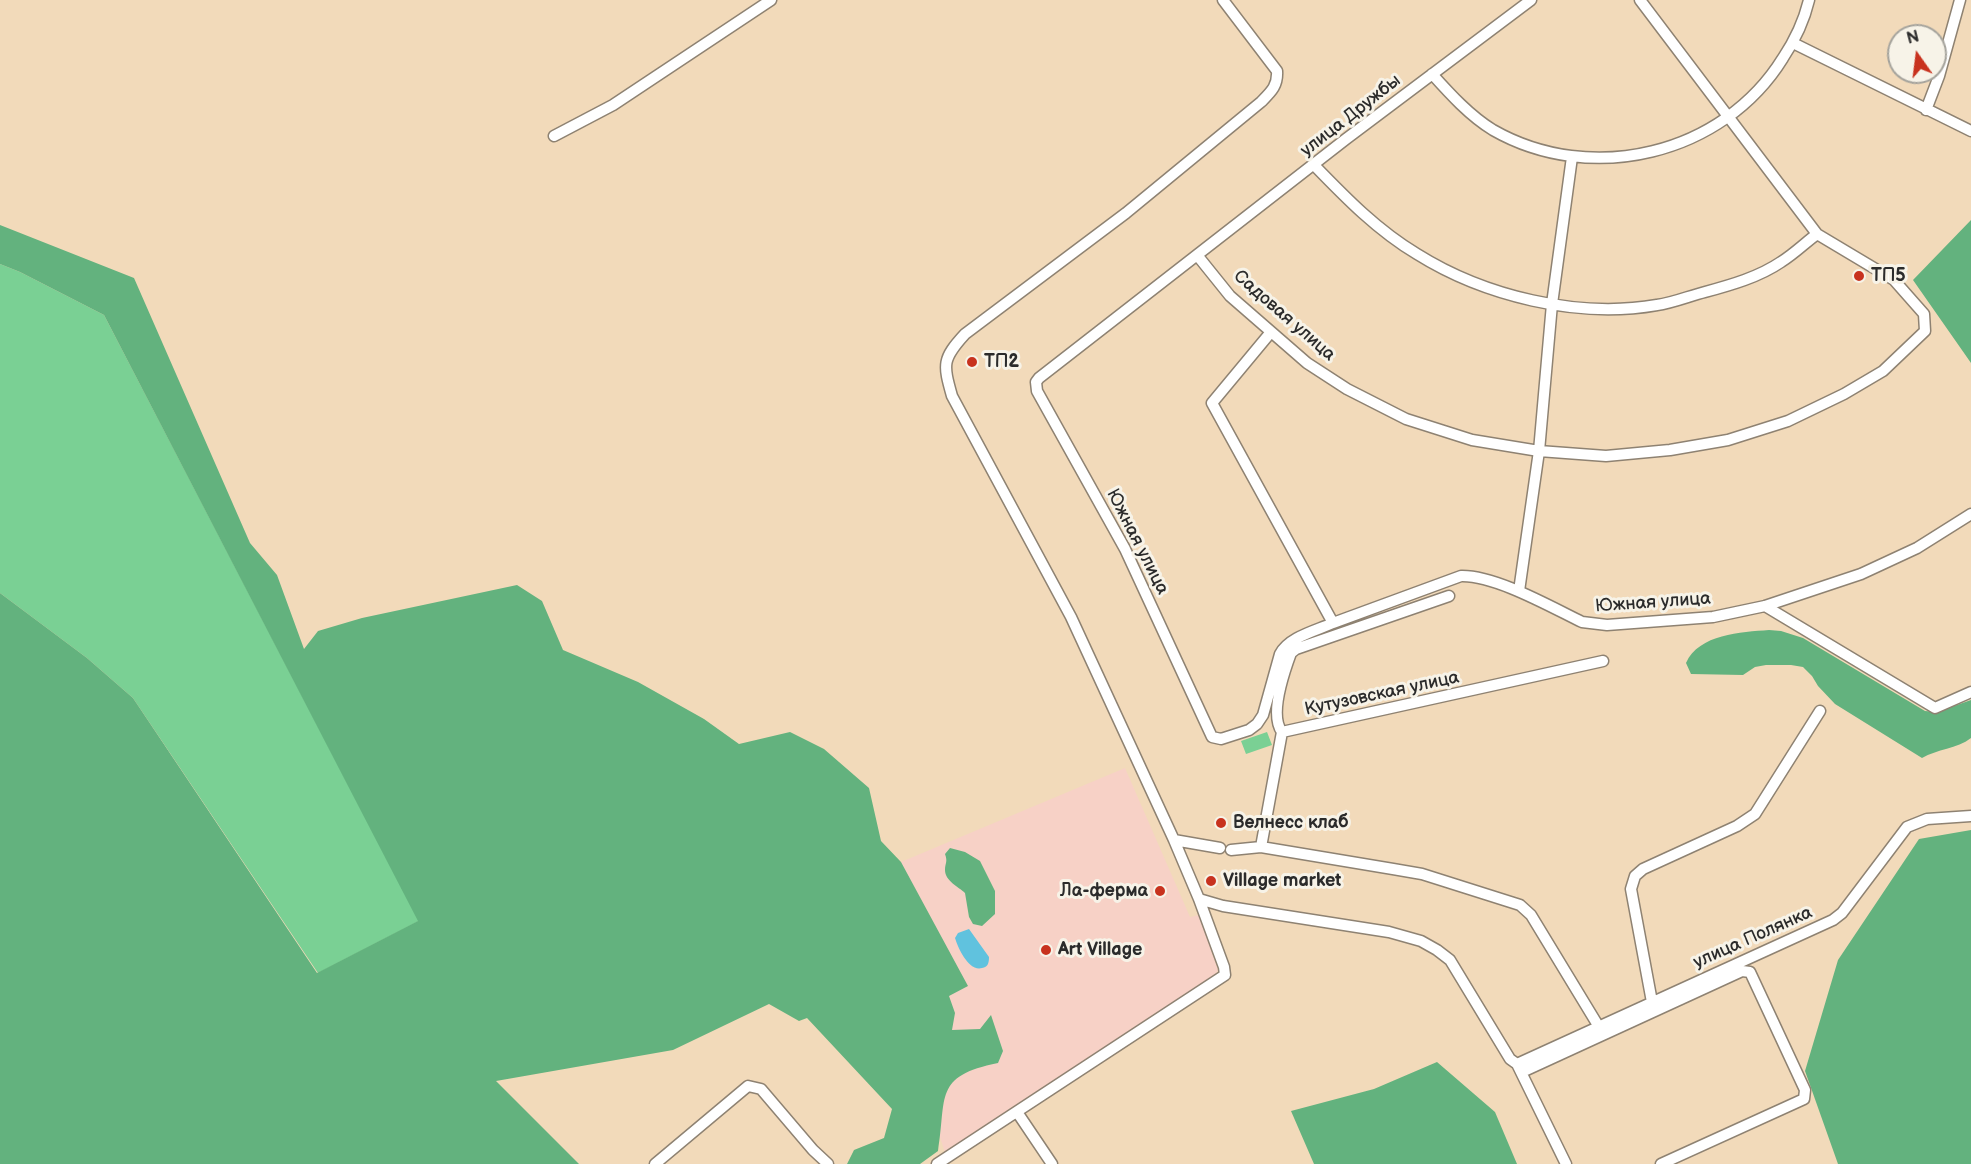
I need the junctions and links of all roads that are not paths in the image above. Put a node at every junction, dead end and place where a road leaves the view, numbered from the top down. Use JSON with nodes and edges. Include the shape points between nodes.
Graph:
{"nodes":[{"id":1,"x":771,"y":0,"type":"edge"},
{"id":2,"x":1223,"y":0,"type":"edge"},
{"id":3,"x":1531,"y":0,"type":"edge"},
{"id":4,"x":1640,"y":0,"type":"edge"},
{"id":5,"x":1809,"y":0,"type":"edge"},
{"id":6,"x":1960,"y":0,"type":"edge"},
{"id":7,"x":1516,"y":5,"type":"edge"},
{"id":8,"x":1793,"y":43,"type":"junction"},
{"id":9,"x":1432,"y":74,"type":"junction"},
{"id":10,"x":1926,"y":110,"type":"junction"},
{"id":11,"x":1729,"y":118,"type":"junction"},
{"id":12,"x":1971,"y":131,"type":"edge"},
{"id":13,"x":554,"y":136,"type":"dead end"},
{"id":14,"x":1572,"y":157,"type":"junction"},
{"id":15,"x":1314,"y":165,"type":"junction"},
{"id":16,"x":1817,"y":234,"type":"junction"},
{"id":17,"x":1197,"y":255,"type":"junction"},
{"id":18,"x":1552,"y":304,"type":"junction"},
{"id":19,"x":1271,"y":332,"type":"junction"},
{"id":20,"x":1539,"y":451,"type":"junction"},
{"id":21,"x":1971,"y":514,"type":"edge"},
{"id":22,"x":1520,"y":591,"type":"junction"},
{"id":23,"x":1449,"y":596,"type":"dead end"},
{"id":24,"x":1765,"y":606,"type":"junction"},
{"id":25,"x":1333,"y":623,"type":"junction"},
{"id":26,"x":1603,"y":661,"type":"dead end"},
{"id":27,"x":1971,"y":692,"type":"edge"},
{"id":28,"x":1820,"y":711,"type":"dead end"},
{"id":29,"x":1282,"y":732,"type":"junction"},
{"id":30,"x":1971,"y":816,"type":"edge"},
{"id":31,"x":1174,"y":840,"type":"junction"},
{"id":32,"x":1261,"y":847,"type":"junction"},
{"id":33,"x":1220,"y":848,"type":"dead end"},
{"id":34,"x":1232,"y":850,"type":"dead end"},
{"id":35,"x":1199,"y":899,"type":"junction"},
{"id":36,"x":1652,"y":1002,"type":"junction"},
{"id":37,"x":1599,"y":1027,"type":"junction"},
{"id":38,"x":1520,"y":1068,"type":"junction"},
{"id":39,"x":1017,"y":1112,"type":"junction"},
{"id":40,"x":655,"y":1164,"type":"edge"},
{"id":41,"x":828,"y":1164,"type":"edge"},
{"id":42,"x":937,"y":1164,"type":"edge"},
{"id":43,"x":1052,"y":1164,"type":"edge"},
{"id":44,"x":1566,"y":1164,"type":"edge"},
{"id":45,"x":1661,"y":1164,"type":"edge"}],
"edges":[{"from":1,"to":13,"type":"street","via":[[613,105]]},
{"from":2,"to":31,"type":"street","via":[[1277,71],[1273,89],[1126,213],[965,334],[949,352],[946,372],[952,396],[1071,617]]},
{"from":3,"to":7,"type":"street","name":"улица Дружбы"},
{"from":4,"to":11,"type":"street"},
{"from":5,"to":8,"type":"street"},
{"from":6,"to":10,"type":"street"},
{"from":7,"to":9,"type":"street","name":"улица Дружбы"},
{"from":8,"to":10,"type":"street"},
{"from":8,"to":11,"type":"street","via":[[1755,95]]},
{"from":9,"to":14,"type":"street","via":[[1492,129],[1550,153]]},
{"from":9,"to":15,"type":"street","name":"улица Дружбы"},
{"from":10,"to":12,"type":"street"},
{"from":11,"to":14,"type":"street","via":[[1669,148],[1613,158]]},
{"from":11,"to":16,"type":"street"},
{"from":14,"to":18,"type":"street"},
{"from":15,"to":17,"type":"street","name":"улица Дружбы"},
{"from":15,"to":18,"type":"street","via":[[1356,209],[1418,255],[1478,285]]},
{"from":16,"to":18,"type":"street","via":[[1780,263],[1741,282],[1657,305],[1612,309]]},
{"from":16,"to":20,"type":"street","name":"Садовая улица","via":[[1894,280],[1924,314],[1925,331],[1883,371],[1788,421],[1728,440],[1606,456]]},
{"from":17,"to":19,"type":"street","name":"Садовая улица","via":[[1230,296]]},
{"from":17,"to":25,"type":"street","name":"Южная улица","via":[[1039,378],[1036,387],[1125,549],[1212,737],[1221,739],[1257,724],[1283,647]]},
{"from":18,"to":20,"type":"street"},
{"from":19,"to":20,"type":"street","name":"Садовая улица","via":[[1339,384],[1406,419],[1472,440]]},
{"from":19,"to":25,"type":"street","via":[[1212,403]]},
{"from":20,"to":22,"type":"street"},
{"from":21,"to":24,"type":"street","name":"Южная улица","via":[[1917,548],[1861,574]]},
{"from":22,"to":24,"type":"street","name":"Южная улица","via":[[1582,622],[1599,625],[1713,616]]},
{"from":22,"to":25,"type":"street","name":"Южная улица","via":[[1461,576]]},
{"from":23,"to":29,"type":"street","via":[[1291,653],[1277,702],[1276,719]]},
{"from":24,"to":27,"type":"street","via":[[1935,708]]},
{"from":26,"to":29,"type":"street","name":"Кутузовская улица"},
{"from":28,"to":36,"type":"street","via":[[1755,814],[1642,869],[1635,876],[1631,889]]},
{"from":29,"to":32,"type":"street"},
{"from":30,"to":36,"type":"street","name":"улица Полянка","via":[[1927,819],[1907,827],[1833,920]]},
{"from":31,"to":33,"type":"street"},
{"from":31,"to":35,"type":"street"},
{"from":32,"to":34,"type":"street"},
{"from":32,"to":37,"type":"street","via":[[1422,874],[1520,905],[1531,915]]},
{"from":35,"to":38,"type":"street","via":[[1421,941],[1450,960],[1510,1059]]},
{"from":35,"to":39,"type":"street","via":[[1225,975]]},
{"from":36,"to":37,"type":"street","name":"улица Полянка"},
{"from":37,"to":38,"type":"street","name":"улица Полянка"},
{"from":38,"to":44,"type":"street"},
{"from":38,"to":45,"type":"street","via":[[1742,971],[1750,972],[1805,1090],[1804,1098]]},
{"from":39,"to":42,"type":"street"},
{"from":39,"to":43,"type":"street"},
{"from":40,"to":41,"type":"street","via":[[748,1086],[761,1089]]}]}
